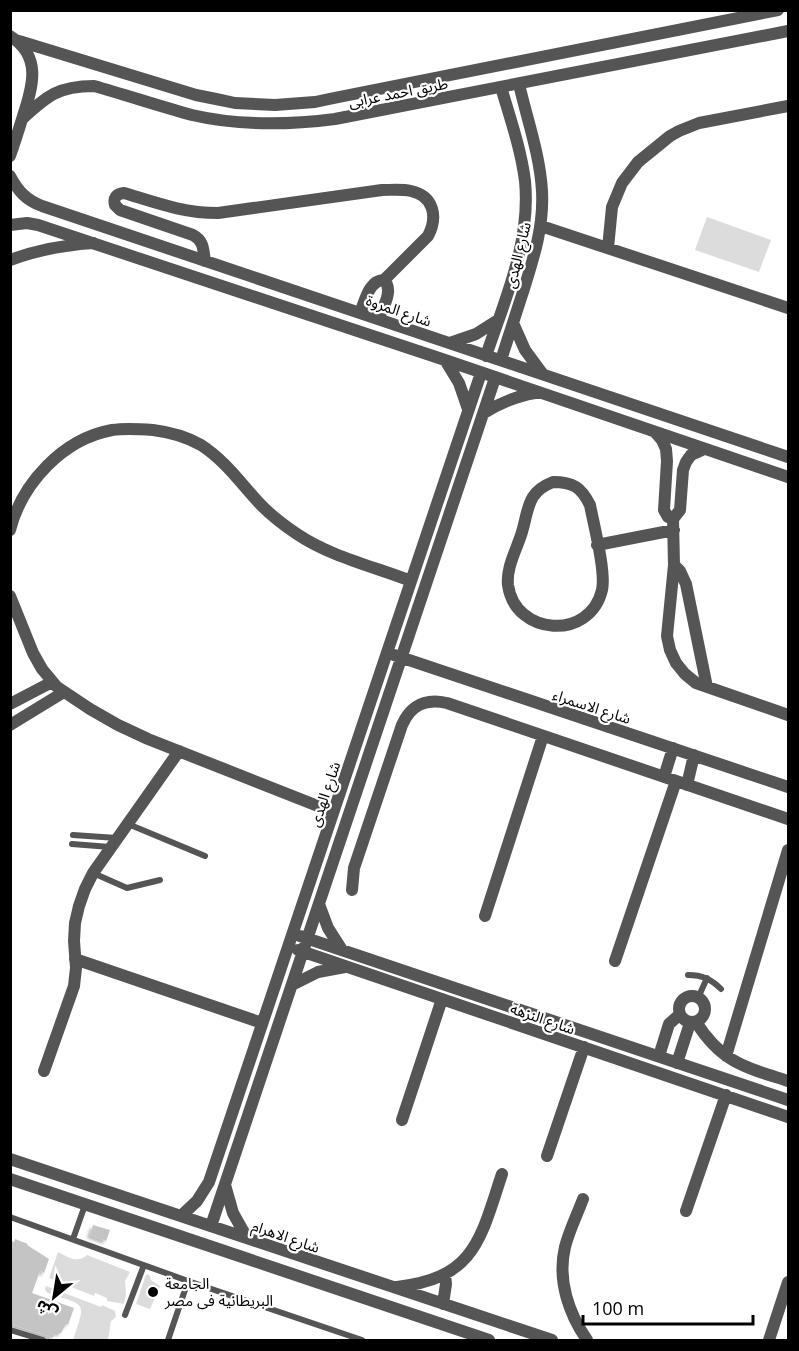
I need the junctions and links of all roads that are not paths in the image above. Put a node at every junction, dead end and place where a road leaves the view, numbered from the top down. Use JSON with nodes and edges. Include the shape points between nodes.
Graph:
{"nodes":[{"id":1,"x":778,"y":10,"type":"edge"},
{"id":2,"x":789,"y":31,"type":"edge"},
{"id":3,"x":659,"y":34,"type":"junction"},
{"id":4,"x":15,"y":39,"type":"edge"},
{"id":5,"x":664,"y":56,"type":"junction"},
{"id":6,"x":434,"y":78,"type":"junction"},
{"id":7,"x":161,"y":84,"type":"junction"},
{"id":8,"x":519,"y":84,"type":"junction"},
{"id":9,"x":501,"y":87,"type":"junction"},
{"id":10,"x":439,"y":99,"type":"junction"},
{"id":11,"x":155,"y":103,"type":"junction"},
{"id":12,"x":789,"y":106,"type":"edge"},
{"id":13,"x":22,"y":119,"type":"junction"},
{"id":14,"x":10,"y":156,"type":"edge"},
{"id":15,"x":10,"y":176,"type":"edge"},
{"id":16,"x":10,"y":225,"type":"edge"},
{"id":17,"x":541,"y":226,"type":"junction"},
{"id":18,"x":93,"y":243,"type":"junction"},
{"id":19,"x":608,"y":248,"type":"junction"},
{"id":20,"x":10,"y":260,"type":"edge"},
{"id":21,"x":205,"y":261,"type":"junction"},
{"id":22,"x":384,"y":280,"type":"junction"},
{"id":23,"x":789,"y":308,"type":"edge"},
{"id":24,"x":360,"y":313,"type":"junction"},
{"id":25,"x":379,"y":319,"type":"junction"},
{"id":26,"x":499,"y":319,"type":"junction"},
{"id":27,"x":513,"y":323,"type":"junction"},
{"id":28,"x":450,"y":343,"type":"junction"},
{"id":29,"x":486,"y":356,"type":"junction"},
{"id":30,"x":445,"y":360,"type":"junction"},
{"id":31,"x":501,"y":360,"type":"junction"},
{"id":32,"x":481,"y":373,"type":"junction"},
{"id":33,"x":543,"y":374,"type":"junction"},
{"id":34,"x":495,"y":378,"type":"junction"},
{"id":35,"x":538,"y":392,"type":"junction"},
{"id":36,"x":468,"y":409,"type":"junction"},
{"id":37,"x":484,"y":413,"type":"junction"},
{"id":38,"x":655,"y":432,"type":"junction"},
{"id":39,"x":704,"y":449,"type":"junction"},
{"id":40,"x":789,"y":457,"type":"edge"},
{"id":41,"x":789,"y":477,"type":"edge"},
{"id":42,"x":674,"y":525,"type":"junction"},
{"id":43,"x":10,"y":530,"type":"edge"},
{"id":44,"x":597,"y":545,"type":"junction"},
{"id":45,"x":674,"y":565,"type":"junction"},
{"id":46,"x":411,"y":581,"type":"junction"},
{"id":47,"x":10,"y":596,"type":"edge"},
{"id":48,"x":387,"y":653,"type":"junction"},
{"id":49,"x":402,"y":658,"type":"junction"},
{"id":50,"x":52,"y":682,"type":"junction"},
{"id":51,"x":706,"y":687,"type":"junction"},
{"id":52,"x":64,"y":692,"type":"junction"},
{"id":53,"x":10,"y":704,"type":"edge"},
{"id":54,"x":789,"y":715,"type":"edge"},
{"id":55,"x":10,"y":725,"type":"edge"},
{"id":56,"x":543,"y":736,"type":"junction"},
{"id":57,"x":673,"y":748,"type":"junction"},
{"id":58,"x":179,"y":751,"type":"junction"},
{"id":59,"x":694,"y":755,"type":"junction"},
{"id":60,"x":675,"y":781,"type":"junction"},
{"id":61,"x":789,"y":787,"type":"edge"},
{"id":62,"x":333,"y":812,"type":"junction"},
{"id":63,"x":789,"y":819,"type":"edge"},
{"id":64,"x":128,"y":824,"type":"junction"},
{"id":65,"x":73,"y":835,"type":"dead end"},
{"id":66,"x":115,"y":842,"type":"junction"},
{"id":67,"x":72,"y":844,"type":"dead end"},
{"id":68,"x":789,"y":850,"type":"edge"},
{"id":69,"x":205,"y":856,"type":"dead end"},
{"id":70,"x":93,"y":873,"type":"junction"},
{"id":71,"x":160,"y":880,"type":"dead end"},
{"id":72,"x":352,"y":890,"type":"dead end"},
{"id":73,"x":319,"y":904,"type":"junction"},
{"id":74,"x":485,"y":916,"type":"dead end"},
{"id":75,"x":292,"y":934,"type":"junction"},
{"id":76,"x":308,"y":939,"type":"junction"},
{"id":77,"x":288,"y":947,"type":"junction"},
{"id":78,"x":342,"y":950,"type":"junction"},
{"id":79,"x":303,"y":952,"type":"junction"},
{"id":80,"x":75,"y":959,"type":"junction"},
{"id":81,"x":615,"y":961,"type":"dead end"},
{"id":82,"x":346,"y":967,"type":"junction"},
{"id":83,"x":688,"y":975,"type":"dead end"},
{"id":84,"x":707,"y":978,"type":"junction"},
{"id":85,"x":292,"y":984,"type":"junction"},
{"id":86,"x":721,"y":989,"type":"dead end"},
{"id":87,"x":698,"y":998,"type":"junction"},
{"id":88,"x":442,"y":999,"type":"junction"},
{"id":89,"x":688,"y":1020,"type":"junction"},
{"id":90,"x":262,"y":1023,"type":"junction"},
{"id":91,"x":584,"y":1047,"type":"junction"},
{"id":92,"x":658,"y":1056,"type":"junction"},
{"id":93,"x":726,"y":1056,"type":"junction"},
{"id":94,"x":677,"y":1063,"type":"junction"},
{"id":95,"x":44,"y":1071,"type":"dead end"},
{"id":96,"x":789,"y":1081,"type":"edge"},
{"id":97,"x":726,"y":1095,"type":"junction"},
{"id":98,"x":789,"y":1100,"type":"edge"},
{"id":99,"x":789,"y":1117,"type":"edge"},
{"id":100,"x":402,"y":1120,"type":"dead end"},
{"id":101,"x":547,"y":1156,"type":"dead end"},
{"id":102,"x":10,"y":1159,"type":"edge"},
{"id":103,"x":502,"y":1174,"type":"dead end"},
{"id":104,"x":10,"y":1179,"type":"edge"},
{"id":105,"x":225,"y":1185,"type":"junction"},
{"id":106,"x":583,"y":1199,"type":"dead end"},
{"id":107,"x":85,"y":1204,"type":"junction"},
{"id":108,"x":686,"y":1211,"type":"dead end"},
{"id":109,"x":181,"y":1216,"type":"junction"},
{"id":110,"x":10,"y":1217,"type":"edge"},
{"id":111,"x":211,"y":1226,"type":"junction"},
{"id":112,"x":73,"y":1239,"type":"junction"},
{"id":113,"x":247,"y":1239,"type":"junction"},
{"id":114,"x":144,"y":1265,"type":"junction"},
{"id":115,"x":445,"y":1274,"type":"junction"},
{"id":116,"x":188,"y":1281,"type":"junction"},
{"id":117,"x":789,"y":1282,"type":"edge"},
{"id":118,"x":392,"y":1288,"type":"junction"},
{"id":119,"x":443,"y":1304,"type":"junction"},
{"id":120,"x":475,"y":1314,"type":"junction"},
{"id":121,"x":125,"y":1315,"type":"dead end"},
{"id":122,"x":10,"y":1330,"type":"edge"},
{"id":123,"x":469,"y":1334,"type":"junction"},
{"id":124,"x":43,"y":1341,"type":"edge"},
{"id":125,"x":168,"y":1341,"type":"edge"},
{"id":126,"x":362,"y":1341,"type":"edge"},
{"id":127,"x":489,"y":1341,"type":"edge"},
{"id":128,"x":552,"y":1341,"type":"edge"},
{"id":129,"x":587,"y":1341,"type":"edge"},
{"id":130,"x":769,"y":1341,"type":"edge"}],
"edges":[{"from":1,"to":3,"type":"street","name":"طريق احمد عرابى"},
{"from":2,"to":5,"type":"street","name":"طريق احمد عرابى"},
{"from":3,"to":5,"type":"street"},
{"from":3,"to":6,"type":"street","name":"طريق احمد عرابى"},
{"from":4,"to":7,"type":"street","name":"طريق احمد عرابى"},
{"from":4,"to":13,"type":"street","via":[[26,52],[33,76]]},
{"from":5,"to":8,"type":"street","name":"طريق احمد عرابى"},
{"from":6,"to":7,"type":"street","name":"طريق احمد عرابى","via":[[315,102],[275,105],[216,99]]},
{"from":6,"to":10,"type":"street"},
{"from":7,"to":11,"type":"street"},
{"from":8,"to":9,"type":"street","name":"طريق احمد عرابى"},
{"from":8,"to":17,"type":"street","name":"شارع الهدى","via":[[538,160]]},
{"from":9,"to":10,"type":"street","name":"طريق احمد عرابى"},
{"from":9,"to":26,"type":"street","name":"شارع الهدى","via":[[522,163],[526,211],[520,250]]},
{"from":10,"to":11,"type":"street","name":"طريق احمد عرابى","via":[[287,124],[216,119]]},
{"from":11,"to":13,"type":"street","name":"طريق احمد عرابى","via":[[94,86],[77,86],[46,97]]},
{"from":12,"to":19,"type":"street","via":[[699,123],[670,136],[638,162],[622,183],[612,207]]},
{"from":13,"to":14,"type":"street"},
{"from":15,"to":21,"type":"street","name":"شارع المروة","via":[[32,202]]},
{"from":16,"to":18,"type":"street","via":[[38,225]]},
{"from":17,"to":19,"type":"street"},
{"from":17,"to":27,"type":"street","name":"شارع الهدى"},
{"from":18,"to":20,"type":"street","via":[[41,250]]},
{"from":18,"to":30,"type":"street"},
{"from":19,"to":23,"type":"street"},
{"from":21,"to":22,"type":"street","via":[[202,243],[196,236],[120,210],[114,202],[117,195],[124,193],[178,210],[218,213],[382,190],[418,193],[432,208],[433,227]]},
{"from":21,"to":24,"type":"street","name":"شارع المروة"},
{"from":22,"to":24,"type":"street","via":[[374,283]]},
{"from":22,"to":25,"type":"street","via":[[389,291]]},
{"from":24,"to":25,"type":"street","name":"شارع المروة"},
{"from":25,"to":28,"type":"street","name":"شارع المروة"},
{"from":26,"to":28,"type":"street","via":[[476,334]]},
{"from":26,"to":29,"type":"street","name":"شارع الهدى"},
{"from":27,"to":31,"type":"street","name":"شارع الهدى"},
{"from":27,"to":33,"type":"street","via":[[525,350]]},
{"from":28,"to":29,"type":"street","name":"شارع المروة"},
{"from":29,"to":31,"type":"street","name":"شارع المروة"},
{"from":30,"to":32,"type":"street"},
{"from":30,"to":36,"type":"street"},
{"from":31,"to":33,"type":"street","name":"شارع المروة"},
{"from":32,"to":34,"type":"street"},
{"from":32,"to":36,"type":"street","name":"شارع الهدى"},
{"from":33,"to":40,"type":"street","name":"شارع المروة"},
{"from":34,"to":35,"type":"street"},
{"from":34,"to":37,"type":"street","name":"شارع الهدى"},
{"from":35,"to":37,"type":"street","via":[[510,399]]},
{"from":35,"to":38,"type":"street"},
{"from":36,"to":46,"type":"street","name":"شارع الهدى"},
{"from":37,"to":49,"type":"street","name":"شارع الهدى"},
{"from":38,"to":39,"type":"street"},
{"from":38,"to":42,"type":"street","via":[[666,449],[664,510]]},
{"from":39,"to":41,"type":"street"},
{"from":39,"to":42,"type":"street","via":[[686,462],[680,510]]},
{"from":42,"to":44,"type":"street"},
{"from":42,"to":45,"type":"street"},
{"from":43,"to":46,"type":"street","via":[[25,493],[41,471],[62,453],[112,430],[166,432],[212,453],[262,506],[300,536]]},
{"from":44,"to":44,"type":"street","via":[[604,579],[602,592],[597,604],[578,622],[552,627],[539,624],[518,608],[508,584],[508,571],[529,505],[542,486],[565,482],[585,494]]},
{"from":45,"to":51,"type":"street","via":[[686,584]]},
{"from":45,"to":51,"type":"street","via":[[668,628],[670,650],[685,674]]},
{"from":46,"to":48,"type":"street","name":"شارع الهدى"},
{"from":47,"to":50,"type":"street","via":[[33,653]]},
{"from":48,"to":49,"type":"street","name":"شارع الاسمراء"},
{"from":48,"to":62,"type":"street","name":"شارع الهدى"},
{"from":49,"to":57,"type":"street","name":"شارع الاسمراء"},
{"from":49,"to":73,"type":"street","name":"شارع الهدى"},
{"from":50,"to":52,"type":"street"},
{"from":50,"to":53,"type":"street"},
{"from":51,"to":54,"type":"street"},
{"from":52,"to":55,"type":"street"},
{"from":52,"to":58,"type":"street","via":[[118,725]]},
{"from":56,"to":60,"type":"street"},
{"from":56,"to":72,"type":"street","via":[[438,701],[428,701],[411,710],[402,725],[354,868]]},
{"from":56,"to":74,"type":"street"},
{"from":57,"to":59,"type":"street","name":"شارع الاسمراء"},
{"from":57,"to":60,"type":"street"},
{"from":58,"to":62,"type":"street"},
{"from":58,"to":64,"type":"street"},
{"from":59,"to":60,"type":"street"},
{"from":59,"to":61,"type":"street","name":"شارع الاسمراء"},
{"from":60,"to":63,"type":"street"},
{"from":60,"to":81,"type":"street"},
{"from":62,"to":75,"type":"street","name":"شارع الهدى"},
{"from":64,"to":66,"type":"street"},
{"from":64,"to":69,"type":"lane"},
{"from":65,"to":66,"type":"lane"},
{"from":66,"to":67,"type":"lane"},
{"from":66,"to":70,"type":"street"},
{"from":68,"to":93,"type":"street"},
{"from":70,"to":71,"type":"lane","via":[[127,888]]},
{"from":70,"to":80,"type":"street","via":[[77,915]]},
{"from":73,"to":76,"type":"street","name":"شارع الهدى"},
{"from":73,"to":78,"type":"street"},
{"from":75,"to":76,"type":"street","name":"شارع النزهة"},
{"from":75,"to":77,"type":"street","name":"شارع الهدى"},
{"from":76,"to":78,"type":"street","name":"شارع النزهة"},
{"from":76,"to":79,"type":"street","name":"شارع الهدى"},
{"from":77,"to":79,"type":"street","name":"شارع النزهة"},
{"from":77,"to":90,"type":"street","name":"شارع الهدى"},
{"from":78,"to":92,"type":"street","name":"شارع النزهة"},
{"from":79,"to":82,"type":"street","name":"شارع النزهة"},
{"from":79,"to":85,"type":"street","name":"شارع الهدى"},
{"from":80,"to":90,"type":"street"},
{"from":80,"to":95,"type":"street","via":[[74,986]]},
{"from":82,"to":85,"type":"street","via":[[318,972]]},
{"from":82,"to":88,"type":"street","name":"شارع النزهة"},
{"from":83,"to":84,"type":"lane"},
{"from":84,"to":86,"type":"lane"},
{"from":84,"to":87,"type":"lane"},
{"from":85,"to":105,"type":"street","name":"شارع الهدى"},
{"from":87,"to":89,"type":"street","via":[[704,1003],[702,1017]]},
{"from":87,"to":89,"type":"street","via":[[691,996],[681,1001],[678,1008]]},
{"from":88,"to":91,"type":"street","name":"شارع النزهة"},
{"from":88,"to":100,"type":"street"},
{"from":89,"to":92,"type":"street","via":[[669,1024]]},
{"from":89,"to":93,"type":"street"},
{"from":89,"to":94,"type":"street"},
{"from":90,"to":109,"type":"street","name":"شارع الهدى","via":[[209,1182]]},
{"from":91,"to":97,"type":"street","name":"شارع النزهة"},
{"from":91,"to":101,"type":"street"},
{"from":92,"to":94,"type":"street","name":"شارع النزهة"},
{"from":93,"to":96,"type":"street"},
{"from":94,"to":98,"type":"street","name":"شارع النزهة"},
{"from":97,"to":99,"type":"street","name":"شارع النزهة"},
{"from":97,"to":108,"type":"street"},
{"from":102,"to":109,"type":"street","name":"شارع الاهرام"},
{"from":103,"to":115,"type":"street","via":[[478,1243],[458,1266]]},
{"from":104,"to":107,"type":"street"},
{"from":105,"to":111,"type":"street","name":"شارع الهدى"},
{"from":105,"to":113,"type":"street","via":[[233,1213]]},
{"from":106,"to":129,"type":"street","via":[[562,1268],[569,1308]]},
{"from":107,"to":112,"type":"lane"},
{"from":107,"to":123,"type":"street"},
{"from":109,"to":111,"type":"street","name":"شارع الاهرام"},
{"from":110,"to":112,"type":"lane"},
{"from":111,"to":113,"type":"street","name":"شارع الاهرام"},
{"from":112,"to":114,"type":"lane"},
{"from":113,"to":118,"type":"street","name":"شارع الاهرام"},
{"from":114,"to":116,"type":"lane"},
{"from":114,"to":121,"type":"lane"},
{"from":115,"to":118,"type":"street"},
{"from":115,"to":119,"type":"street"},
{"from":116,"to":125,"type":"lane"},
{"from":116,"to":126,"type":"lane"},
{"from":117,"to":130,"type":"street"},
{"from":118,"to":119,"type":"street","name":"شارع الاهرام"},
{"from":119,"to":120,"type":"street","name":"شارع الاهرام"},
{"from":120,"to":123,"type":"street"},
{"from":120,"to":128,"type":"street","name":"شارع الاهرام"},
{"from":122,"to":124,"type":"lane"},
{"from":123,"to":127,"type":"street"}]}
